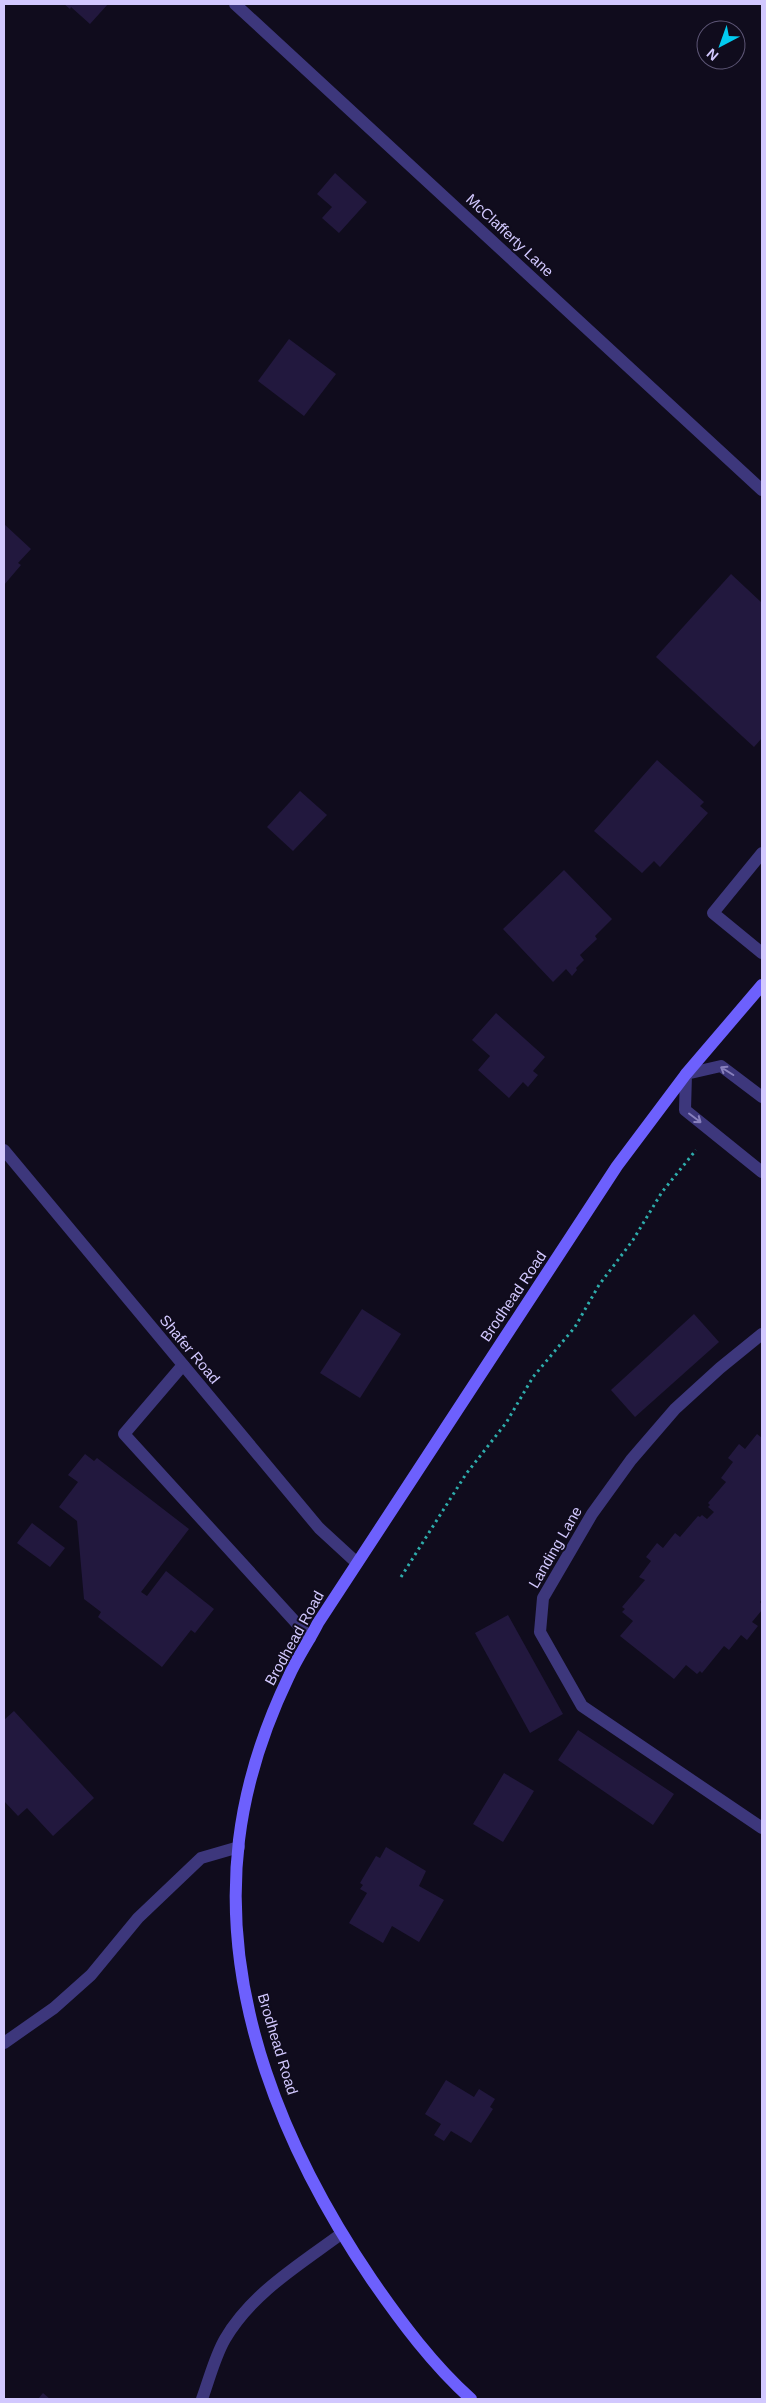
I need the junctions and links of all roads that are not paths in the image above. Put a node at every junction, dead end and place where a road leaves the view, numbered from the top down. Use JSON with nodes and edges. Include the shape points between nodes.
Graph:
{"nodes":[{"id":1,"x":236,"y":4,"type":"edge"},
{"id":2,"x":762,"y":490,"type":"edge"},
{"id":3,"x":762,"y":853,"type":"edge"},
{"id":4,"x":762,"y":953,"type":"edge"},
{"id":5,"x":762,"y":985,"type":"edge"},
{"id":6,"x":686,"y":1074,"type":"junction"},
{"id":7,"x":762,"y":1097,"type":"edge"},
{"id":8,"x":4,"y":1150,"type":"edge"},
{"id":9,"x":762,"y":1172,"type":"edge"},
{"id":10,"x":762,"y":1334,"type":"edge"},
{"id":11,"x":183,"y":1366,"type":"junction"},
{"id":12,"x":357,"y":1563,"type":"junction"},
{"id":13,"x":310,"y":1638,"type":"junction"},
{"id":14,"x":762,"y":1828,"type":"edge"},
{"id":15,"x":239,"y":1847,"type":"junction"},
{"id":16,"x":4,"y":2043,"type":"edge"},
{"id":17,"x":341,"y":2234,"type":"junction"},
{"id":18,"x":202,"y":2399,"type":"edge"},
{"id":19,"x":471,"y":2399,"type":"edge"}],
"edges":[{"from":1,"to":2,"type":"street","name":"McClafferty Lane"},
{"from":3,"to":4,"type":"street","via":[[713,913]]},
{"from":5,"to":6,"type":"main road","name":"Brodhead Road"},
{"from":7,"to":6,"type":"street","one_way":true,"via":[[721,1066]]},
{"from":6,"to":9,"type":"street","one_way":true,"via":[[685,1110]]},
{"from":6,"to":12,"type":"main road","name":"Brodhead Road","via":[[617,1166]]},
{"from":8,"to":11,"type":"street","name":"Shafer Road"},
{"from":10,"to":14,"type":"street","name":"Landing Lane","via":[[675,1409],[631,1460],[592,1514],[543,1598],[540,1632],[582,1706]]},
{"from":11,"to":12,"type":"street","name":"Shafer Road","via":[[319,1528]]},
{"from":11,"to":13,"type":"street","via":[[124,1434]]},
{"from":12,"to":13,"type":"main road","name":"Brodhead Road"},
{"from":13,"to":15,"type":"main road","name":"Brodhead Road","via":[[289,1674],[266,1727],[250,1783]]},
{"from":15,"to":16,"type":"street","via":[[201,1858],[138,1918],[90,1975],[54,2008]]},
{"from":15,"to":17,"type":"main road","name":"Brodhead Road","via":[[236,1898],[239,1956],[248,2014],[265,2070],[300,2158]]},
{"from":17,"to":18,"type":"street","via":[[246,2309],[224,2340]]},
{"from":17,"to":19,"type":"main road","name":"Brodhead Road","via":[[399,2320]]}]}
